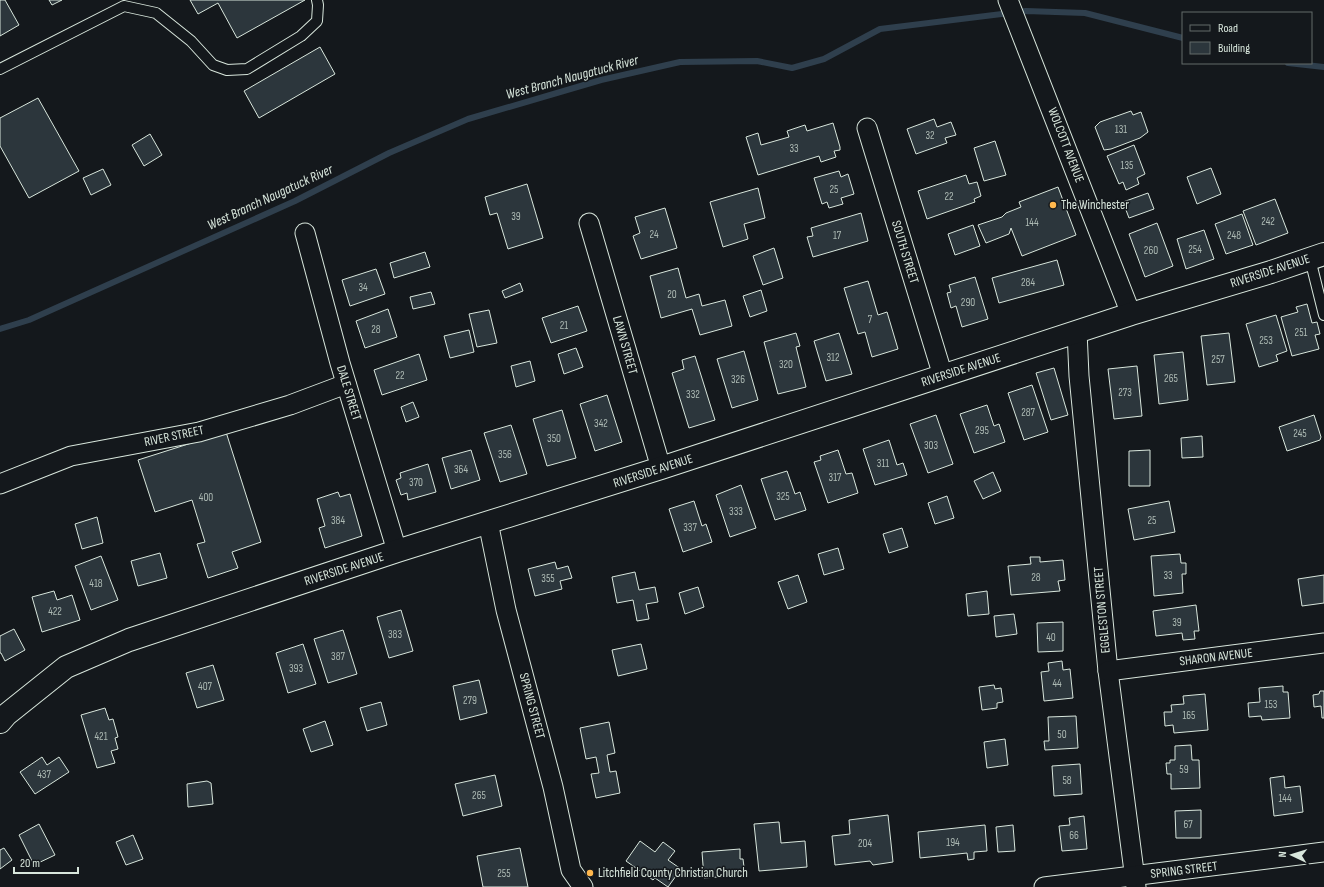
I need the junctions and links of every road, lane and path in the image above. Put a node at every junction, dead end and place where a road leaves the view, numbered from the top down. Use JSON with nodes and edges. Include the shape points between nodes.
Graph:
{"nodes":[{"id":1,"x":317,"y":0,"type":"edge"},
{"id":2,"x":1008,"y":0,"type":"edge"},
{"id":3,"x":0,"y":69,"type":"edge"},
{"id":4,"x":867,"y":128,"type":"dead end"},
{"id":5,"x":589,"y":223,"type":"dead end"},
{"id":6,"x":305,"y":233,"type":"dead end"},
{"id":7,"x":1317,"y":256,"type":"edge"},
{"id":8,"x":1131,"y":314,"type":"junction"},
{"id":9,"x":1324,"y":315,"type":"edge"},
{"id":10,"x":1077,"y":331,"type":"junction"},
{"id":11,"x":943,"y":376,"type":"junction"},
{"id":12,"x":346,"y":384,"type":"junction"},
{"id":13,"x":661,"y":468,"type":"junction"},
{"id":14,"x":0,"y":484,"type":"edge"},
{"id":15,"x":488,"y":522,"type":"junction"},
{"id":16,"x":397,"y":551,"type":"junction"},
{"id":17,"x":1324,"y":643,"type":"edge"},
{"id":18,"x":1108,"y":671,"type":"junction"},
{"id":19,"x":0,"y":722,"type":"edge"},
{"id":20,"x":1324,"y":852,"type":"edge"},
{"id":21,"x":1135,"y":882,"type":"edge"},
{"id":22,"x":583,"y":887,"type":"edge"},
{"id":23,"x":1044,"y":887,"type":"edge"}],
"edges":[{"from":1,"to":3,"type":"lane","via":[[317,21],[301,36],[247,70],[227,70],[213,65],[191,41],[156,13],[124,6]]},
{"from":2,"to":8,"type":"street","name":"WOLCOTT AVENUE"},
{"from":4,"to":11,"type":"street","name":"SOUTH STREET"},
{"from":5,"to":13,"type":"street","name":"LAWN STREET"},
{"from":6,"to":12,"type":"street","name":"DALE STREET"},
{"from":7,"to":8,"type":"street","name":"RIVERSIDE AVENUE"},
{"from":7,"to":9,"type":"lane"},
{"from":8,"to":10,"type":"street","name":"RIVERSIDE AVENUE"},
{"from":10,"to":11,"type":"street","name":"RIVERSIDE AVENUE"},
{"from":10,"to":18,"type":"street","name":"EGGLESTON STREET","via":[[1079,376]]},
{"from":11,"to":13,"type":"street","name":"RIVERSIDE AVENUE"},
{"from":12,"to":14,"type":"street","name":"RIVER STREET","via":[[290,405],[199,432],[71,456]]},
{"from":12,"to":16,"type":"street","name":"DALE STREET"},
{"from":13,"to":15,"type":"street","name":"RIVERSIDE AVENUE"},
{"from":15,"to":16,"type":"street","name":"RIVERSIDE AVENUE"},
{"from":15,"to":22,"type":"street","name":"SPRING STREET","via":[[506,610],[553,787],[571,870]]},
{"from":16,"to":19,"type":"street","name":"RIVERSIDE AVENUE","via":[[129,640],[66,667]]},
{"from":17,"to":18,"type":"street","name":"SHARON AVENUE"},
{"from":18,"to":21,"type":"street","name":"EGGLESTON STREET"},
{"from":20,"to":21,"type":"street","name":"SPRING STREET"},
{"from":21,"to":23,"type":"street","name":"SPRING STREET"}]}
